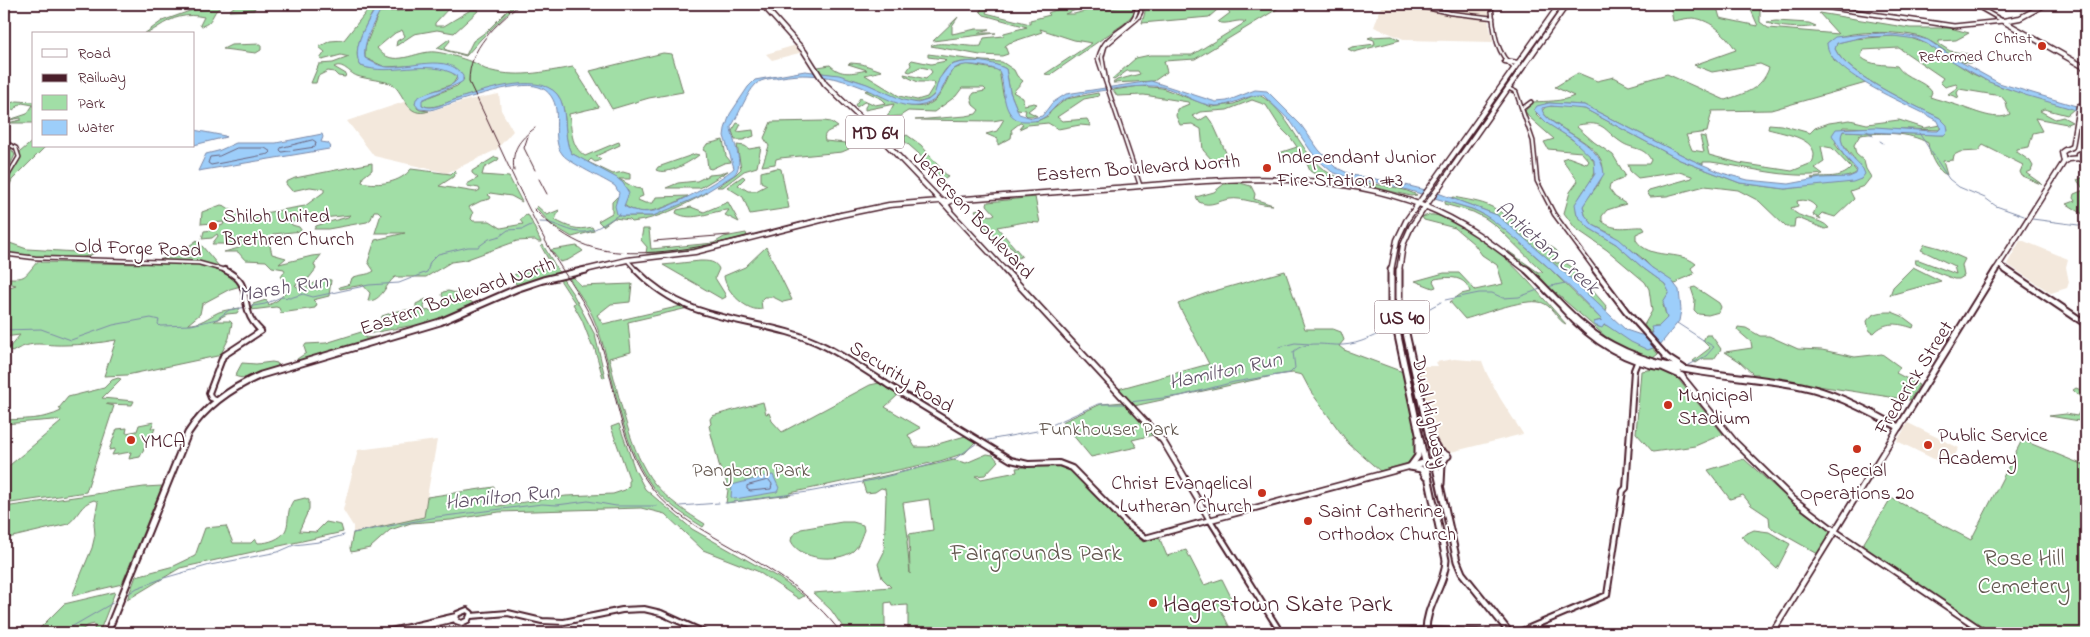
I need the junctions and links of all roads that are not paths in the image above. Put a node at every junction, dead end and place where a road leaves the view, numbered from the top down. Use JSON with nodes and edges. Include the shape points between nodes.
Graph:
{"nodes":[{"id":1,"x":762,"y":4,"type":"edge"},
{"id":2,"x":1139,"y":4,"type":"edge"},
{"id":3,"x":1410,"y":4,"type":"edge"},
{"id":4,"x":1490,"y":4,"type":"edge"},
{"id":5,"x":1560,"y":4,"type":"edge"},
{"id":6,"x":1567,"y":4,"type":"edge"},
{"id":7,"x":1804,"y":4,"type":"edge"},
{"id":8,"x":1973,"y":4,"type":"edge"},
{"id":9,"x":2046,"y":4,"type":"edge"},
{"id":10,"x":1492,"y":18,"type":"junction"},
{"id":11,"x":2003,"y":21,"type":"junction"},
{"id":12,"x":1532,"y":43,"type":"junction"},
{"id":13,"x":1505,"y":61,"type":"junction"},
{"id":14,"x":1526,"y":62,"type":"junction"},
{"id":15,"x":1518,"y":63,"type":"junction"},
{"id":16,"x":1514,"y":68,"type":"junction"},
{"id":17,"x":2086,"y":68,"type":"edge"},
{"id":18,"x":1503,"y":83,"type":"junction"},
{"id":19,"x":1508,"y":88,"type":"junction"},
{"id":20,"x":1499,"y":89,"type":"junction"},
{"id":21,"x":1531,"y":102,"type":"dead end"},
{"id":22,"x":2086,"y":104,"type":"edge"},
{"id":23,"x":1523,"y":108,"type":"junction"},
{"id":24,"x":4,"y":142,"type":"edge"},
{"id":25,"x":2072,"y":147,"type":"junction"},
{"id":26,"x":2064,"y":152,"type":"junction"},
{"id":27,"x":2077,"y":157,"type":"junction"},
{"id":28,"x":2086,"y":160,"type":"edge"},
{"id":29,"x":2064,"y":162,"type":"junction"},
{"id":30,"x":1282,"y":178,"type":"junction"},
{"id":31,"x":1185,"y":179,"type":"junction"},
{"id":32,"x":1215,"y":179,"type":"junction"},
{"id":33,"x":4,"y":182,"type":"edge"},
{"id":34,"x":1162,"y":183,"type":"junction"},
{"id":35,"x":1139,"y":184,"type":"junction"},
{"id":36,"x":1331,"y":184,"type":"junction"},
{"id":37,"x":1349,"y":184,"type":"junction"},
{"id":38,"x":928,"y":187,"type":"junction"},
{"id":39,"x":1059,"y":190,"type":"junction"},
{"id":40,"x":940,"y":200,"type":"junction"},
{"id":41,"x":960,"y":200,"type":"junction"},
{"id":42,"x":928,"y":201,"type":"junction"},
{"id":43,"x":1419,"y":202,"type":"junction"},
{"id":44,"x":1426,"y":204,"type":"junction"},
{"id":45,"x":950,"y":210,"type":"junction"},
{"id":46,"x":1396,"y":240,"type":"junction"},
{"id":47,"x":4,"y":254,"type":"edge"},
{"id":48,"x":1392,"y":254,"type":"junction"},
{"id":49,"x":1401,"y":254,"type":"junction"},
{"id":50,"x":627,"y":260,"type":"junction"},
{"id":51,"x":2000,"y":263,"type":"junction"},
{"id":52,"x":1398,"y":266,"type":"junction"},
{"id":53,"x":2012,"y":274,"type":"junction"},
{"id":54,"x":2030,"y":282,"type":"junction"},
{"id":55,"x":2086,"y":322,"type":"edge"},
{"id":56,"x":1397,"y":335,"type":"junction"},
{"id":57,"x":1408,"y":342,"type":"junction"},
{"id":58,"x":1399,"y":343,"type":"junction"},
{"id":59,"x":1666,"y":357,"type":"junction"},
{"id":60,"x":1639,"y":360,"type":"junction"},
{"id":61,"x":1412,"y":364,"type":"junction"},
{"id":62,"x":1663,"y":367,"type":"junction"},
{"id":63,"x":1675,"y":368,"type":"junction"},
{"id":64,"x":1687,"y":369,"type":"junction"},
{"id":65,"x":1682,"y":376,"type":"junction"},
{"id":66,"x":216,"y":400,"type":"junction"},
{"id":67,"x":1899,"y":427,"type":"junction"},
{"id":68,"x":1418,"y":428,"type":"junction"},
{"id":69,"x":1427,"y":431,"type":"junction"},
{"id":70,"x":1434,"y":460,"type":"junction"},
{"id":71,"x":1425,"y":462,"type":"junction"},
{"id":72,"x":1410,"y":466,"type":"junction"},
{"id":73,"x":1430,"y":486,"type":"junction"},
{"id":74,"x":1442,"y":498,"type":"junction"},
{"id":75,"x":1210,"y":520,"type":"junction"},
{"id":76,"x":1835,"y":531,"type":"junction"},
{"id":77,"x":471,"y":616,"type":"junction"},
{"id":78,"x":455,"y":618,"type":"junction"},
{"id":79,"x":1406,"y":632,"type":"edge"},
{"id":80,"x":1426,"y":632,"type":"edge"},
{"id":81,"x":107,"y":633,"type":"edge"},
{"id":82,"x":382,"y":633,"type":"edge"},
{"id":83,"x":396,"y":633,"type":"edge"},
{"id":84,"x":705,"y":633,"type":"edge"},
{"id":85,"x":1282,"y":633,"type":"edge"},
{"id":86,"x":1400,"y":633,"type":"edge"},
{"id":87,"x":1503,"y":633,"type":"edge"},
{"id":88,"x":1510,"y":633,"type":"edge"},
{"id":89,"x":1517,"y":633,"type":"edge"},
{"id":90,"x":1772,"y":633,"type":"edge"},
{"id":91,"x":1986,"y":633,"type":"edge"}],
"edges":[{"from":1,"to":38,"type":"main road","name":"Jefferson Boulevard","number":"MD 64","via":[[804,51],[820,78]]},
{"from":2,"to":35,"type":"street","via":[[1136,17],[1101,47],[1099,64]]},
{"from":3,"to":10,"type":"street"},
{"from":4,"to":10,"type":"street"},
{"from":5,"to":12,"type":"main road","name":"Dual Highway","number":"US 40"},
{"from":6,"to":14,"type":"main road","name":"Dual Highway","number":"US 40"},
{"from":7,"to":11,"type":"main road","via":[[1954,26]]},
{"from":8,"to":11,"type":"street"},
{"from":9,"to":11,"type":"main road","via":[[2020,18]]},
{"from":10,"to":13,"type":"street"},
{"from":11,"to":17,"type":"main road"},
{"from":12,"to":14,"type":"main road","via":[[1522,60]]},
{"from":12,"to":15,"type":"main road","name":"Dual Highway","number":"US 40"},
{"from":13,"to":15,"type":"main road"},
{"from":13,"to":16,"type":"street"},
{"from":14,"to":19,"type":"main road","name":"Dual Highway","number":"US 40"},
{"from":15,"to":16,"type":"main road","name":"Dual Highway","number":"US 40"},
{"from":16,"to":18,"type":"main road","name":"Dual Highway","number":"US 40"},
{"from":16,"to":19,"type":"main road","via":[[1517,70]]},
{"from":18,"to":19,"type":"main road"},
{"from":18,"to":20,"type":"main road","name":"Dual Highway","number":"US 40"},
{"from":19,"to":20,"type":"main road"},
{"from":19,"to":23,"type":"street","via":[[1517,94]]},
{"from":19,"to":44,"type":"main road","name":"Dual Highway","number":"US 40"},
{"from":20,"to":43,"type":"main road","name":"Dual Highway","number":"US 40"},
{"from":21,"to":23,"type":"street"},
{"from":22,"to":25,"type":"main road","via":[[2077,112]]},
{"from":23,"to":59,"type":"street","via":[[1533,142],[1538,181],[1548,204],[1626,311]]},
{"from":24,"to":33,"type":"street","via":[[16,148],[19,157]]},
{"from":25,"to":26,"type":"main road"},
{"from":25,"to":27,"type":"main road"},
{"from":26,"to":27,"type":"main road"},
{"from":26,"to":27,"type":"main road"},
{"from":26,"to":29,"type":"main road"},
{"from":27,"to":28,"type":"main road"},
{"from":27,"to":29,"type":"main road"},
{"from":29,"to":51,"type":"main road","name":"Frederick Street"},
{"from":30,"to":31,"type":"main road","name":"Eastern Boulevard North","via":[[1242,175]]},
{"from":30,"to":32,"type":"main road","name":"Eastern Boulevard North"},
{"from":30,"to":36,"type":"main road","name":"Eastern Boulevard North"},
{"from":30,"to":37,"type":"main road","name":"Eastern Boulevard North"},
{"from":31,"to":32,"type":"main road"},
{"from":31,"to":34,"type":"main road"},
{"from":31,"to":35,"type":"main road","name":"Eastern Boulevard North"},
{"from":32,"to":34,"type":"main road","name":"Eastern Boulevard North"},
{"from":34,"to":35,"type":"main road","name":"Eastern Boulevard North"},
{"from":35,"to":39,"type":"main road","name":"Eastern Boulevard North"},
{"from":35,"to":39,"type":"main road","name":"Eastern Boulevard North"},
{"from":36,"to":37,"type":"main road"},
{"from":36,"to":43,"type":"main road","name":"Eastern Boulevard North"},
{"from":37,"to":43,"type":"main road","name":"Eastern Boulevard North"},
{"from":38,"to":40,"type":"main road","name":"Jefferson Boulevard","number":"MD 64"},
{"from":38,"to":42,"type":"main road","via":[[934,196]]},
{"from":39,"to":40,"type":"main road","name":"Eastern Boulevard North"},
{"from":39,"to":41,"type":"main road","name":"Eastern Boulevard North"},
{"from":40,"to":41,"type":"main road","name":"Eastern Boulevard North"},
{"from":40,"to":42,"type":"main road","name":"Eastern Boulevard North"},
{"from":40,"to":45,"type":"main road","name":"Jefferson Boulevard","number":"MD 64"},
{"from":41,"to":45,"type":"main road","via":[[947,202]]},
{"from":42,"to":50,"type":"main road","name":"Eastern Boulevard North","via":[[856,211],[684,254]]},
{"from":43,"to":44,"type":"main road","name":"Eastern Boulevard North"},
{"from":43,"to":46,"type":"main road","name":"Dual Highway","number":"US 40"},
{"from":44,"to":49,"type":"main road","name":"Dual Highway","number":"US 40","via":[[1408,231]]},
{"from":44,"to":60,"type":"main road","name":"Eastern Boulevard North","via":[[1484,236],[1540,282],[1591,336],[1609,348]]},
{"from":45,"to":75,"type":"main road","name":"Jefferson Boulevard","number":"MD 64","via":[[1163,442]]},
{"from":46,"to":48,"type":"main road","name":"Dual Highway","number":"US 40"},
{"from":46,"to":49,"type":"main road","via":[[1395,251]]},
{"from":47,"to":66,"type":"street","name":"Old Forge Road","via":[[208,264],[228,271],[246,291],[249,318],[261,331],[223,356],[209,393]]},
{"from":48,"to":52,"type":"main road","via":[[1397,256]]},
{"from":48,"to":56,"type":"main road","name":"Dual Highway","number":"US 40","via":[[1391,303]]},
{"from":49,"to":52,"type":"main road","name":"Dual Highway","number":"US 40"},
{"from":50,"to":66,"type":"main road","name":"Eastern Boulevard North","via":[[528,285],[440,322],[266,374]]},
{"from":50,"to":75,"type":"street","name":"Security Road","via":[[674,300],[826,347],[1011,460],[1028,464],[1059,463],[1072,468],[1145,538]]},
{"from":51,"to":53,"type":"main road"},
{"from":51,"to":54,"type":"main road"},
{"from":51,"to":67,"type":"main road","name":"Frederick Street"},
{"from":52,"to":57,"type":"main road","name":"Dual Highway","number":"US 40","via":[[1399,302]]},
{"from":53,"to":54,"type":"main road"},
{"from":53,"to":55,"type":"main road"},
{"from":54,"to":55,"type":"main road"},
{"from":56,"to":57,"type":"main road"},
{"from":56,"to":58,"type":"main road","name":"Dual Highway","number":"US 40"},
{"from":57,"to":61,"type":"main road","name":"Dual Highway","number":"US 40"},
{"from":58,"to":61,"type":"main road","via":[[1406,346]]},
{"from":58,"to":68,"type":"main road","name":"Dual Highway","number":"US 40"},
{"from":59,"to":63,"type":"street"},
{"from":59,"to":64,"type":"main road"},
{"from":60,"to":62,"type":"main road"},
{"from":60,"to":63,"type":"main road"},
{"from":60,"to":89,"type":"street","via":[[1626,488],[1607,595]]},
{"from":61,"to":69,"type":"main road","name":"Dual Highway","number":"US 40"},
{"from":62,"to":63,"type":"main road"},
{"from":62,"to":65,"type":"main road"},
{"from":63,"to":64,"type":"main road"},
{"from":63,"to":65,"type":"main road"},
{"from":64,"to":67,"type":"main road","via":[[1810,388]]},
{"from":65,"to":76,"type":"main road","via":[[1754,462]]},
{"from":66,"to":81,"type":"main road","name":"Eastern Boulevard North","via":[[202,412],[188,433]]},
{"from":67,"to":76,"type":"main road","name":"Frederick Street"},
{"from":68,"to":71,"type":"main road","name":"Dual Highway","number":"US 40"},
{"from":68,"to":72,"type":"main road","via":[[1418,456]]},
{"from":69,"to":70,"type":"main road","name":"Dual Highway","number":"US 40"},
{"from":69,"to":74,"type":"main road","via":[[1438,450],[1447,456],[1442,464]]},
{"from":70,"to":71,"type":"main road"},
{"from":70,"to":74,"type":"main road","name":"Dual Highway","number":"US 40"},
{"from":71,"to":72,"type":"main road"},
{"from":71,"to":73,"type":"main road","name":"Dual Highway","number":"US 40"},
{"from":72,"to":73,"type":"main road","via":[[1423,471]]},
{"from":72,"to":75,"type":"main road"},
{"from":73,"to":80,"type":"main road","name":"Dual Highway","number":"US 40","via":[[1446,566],[1428,611]]},
{"from":74,"to":88,"type":"main road","name":"Dual Highway","number":"US 40","via":[[1456,561]]},
{"from":75,"to":85,"type":"street"},
{"from":76,"to":90,"type":"main road","name":"Frederick Street"},
{"from":76,"to":91,"type":"main road"},
{"from":77,"to":78,"type":"street","via":[[462,623],[457,623]]},
{"from":77,"to":78,"type":"street","via":[[470,611],[464,610]]},
{"from":77,"to":84,"type":"street","via":[[508,613],[551,622],[644,609],[661,613]]},
{"from":78,"to":82,"type":"street"},
{"from":78,"to":83,"type":"street"},
{"from":79,"to":80,"type":"street"},
{"from":79,"to":86,"type":"street"},
{"from":80,"to":87,"type":"street"}]}
